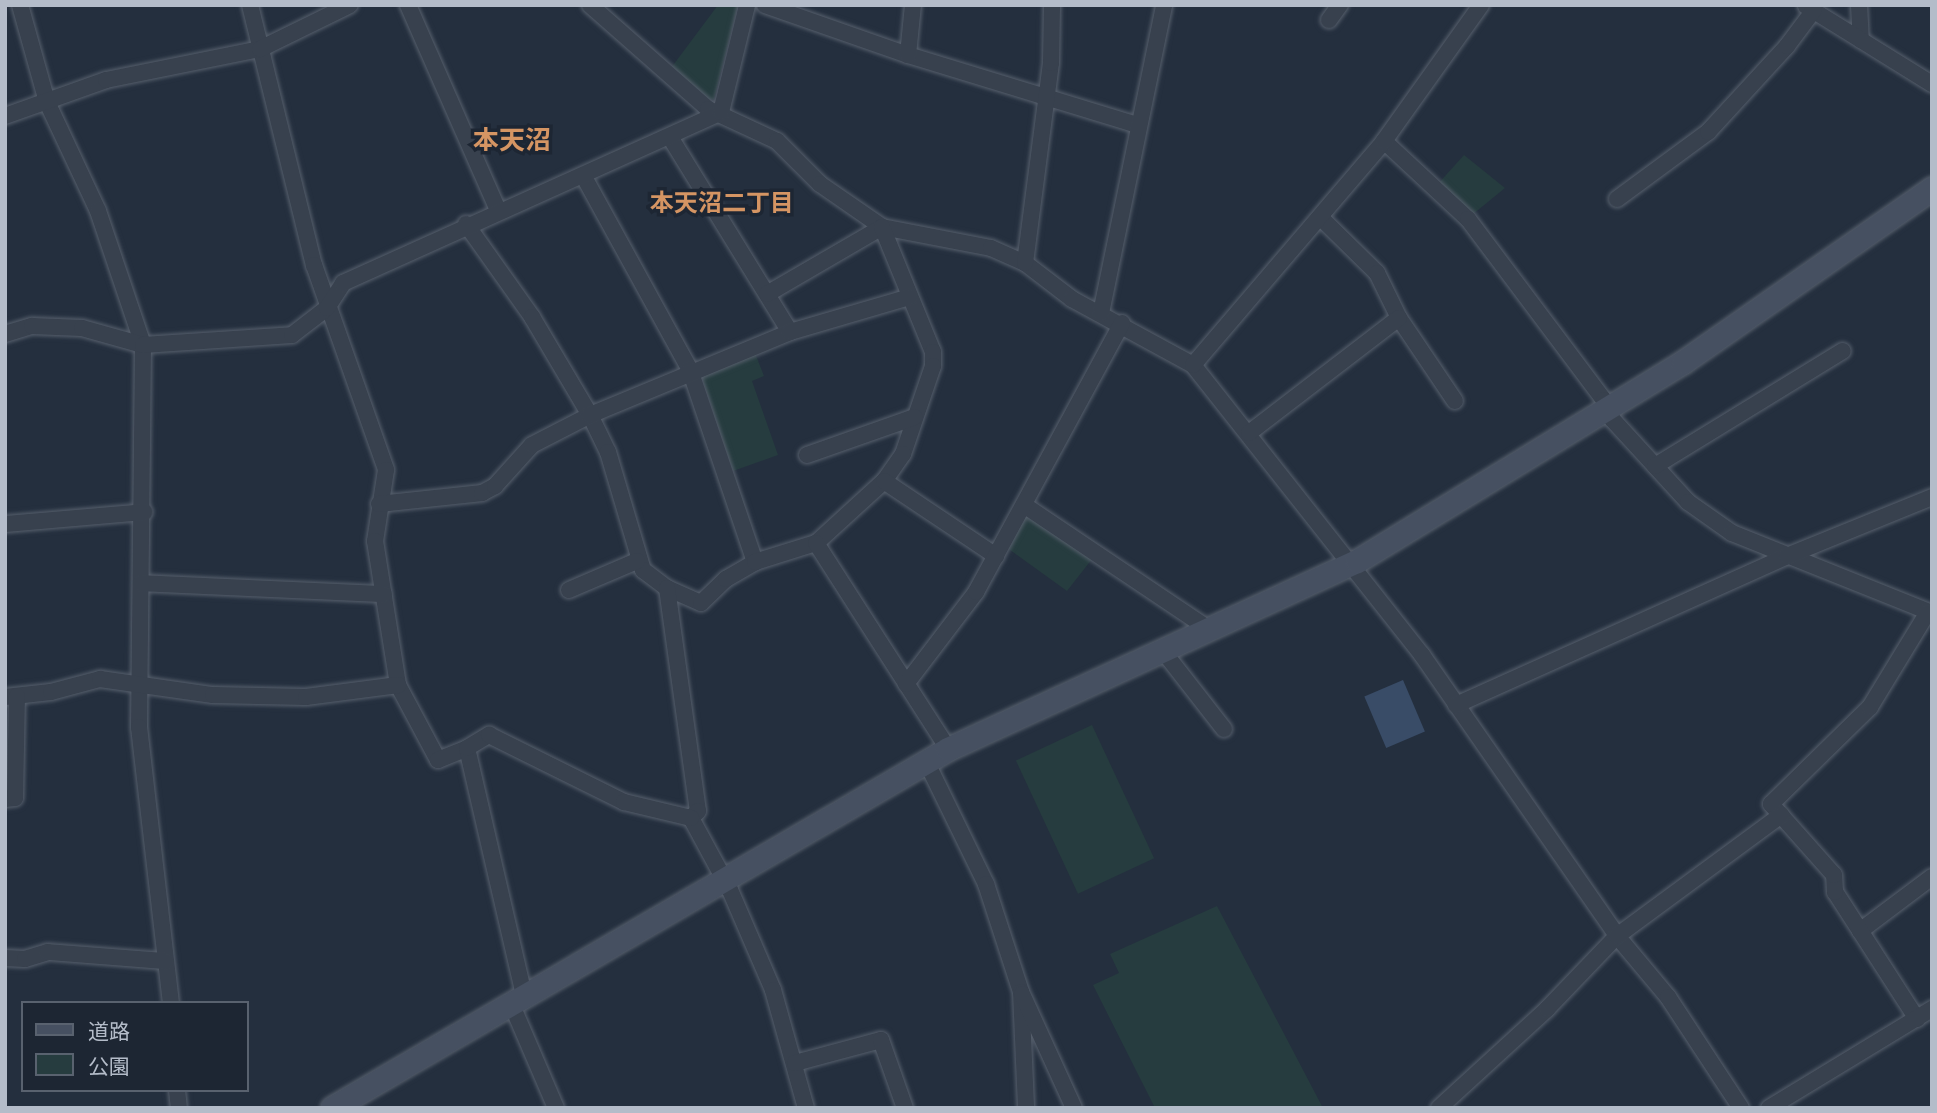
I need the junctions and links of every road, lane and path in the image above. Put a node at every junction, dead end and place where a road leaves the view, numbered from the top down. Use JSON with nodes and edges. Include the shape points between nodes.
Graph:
{"nodes":[{"id":1,"x":20,"y":5,"type":"edge"},
{"id":2,"x":250,"y":5,"type":"edge"},
{"id":3,"x":350,"y":5,"type":"edge"},
{"id":4,"x":408,"y":5,"type":"edge"},
{"id":5,"x":590,"y":5,"type":"edge"},
{"id":6,"x":747,"y":5,"type":"edge"},
{"id":7,"x":765,"y":5,"type":"edge"},
{"id":8,"x":913,"y":5,"type":"edge"},
{"id":9,"x":1052,"y":5,"type":"edge"},
{"id":10,"x":1164,"y":5,"type":"edge"},
{"id":11,"x":1340,"y":5,"type":"edge"},
{"id":12,"x":1858,"y":5,"type":"edge"},
{"id":13,"x":1475,"y":7,"type":"edge"},
{"id":14,"x":1809,"y":7,"type":"edge"},
{"id":15,"x":1329,"y":20,"type":"dead end"},
{"id":16,"x":1861,"y":40,"type":"junction"},
{"id":17,"x":260,"y":49,"type":"junction"},
{"id":18,"x":908,"y":55,"type":"junction"},
{"id":19,"x":1932,"y":84,"type":"edge"},
{"id":20,"x":1046,"y":99,"type":"junction"},
{"id":21,"x":47,"y":102,"type":"junction"},
{"id":22,"x":721,"y":112,"type":"junction"},
{"id":23,"x":5,"y":116,"type":"edge"},
{"id":24,"x":1138,"y":125,"type":"junction"},
{"id":25,"x":670,"y":137,"type":"junction"},
{"id":26,"x":1384,"y":141,"type":"junction"},
{"id":27,"x":584,"y":177,"type":"junction"},
{"id":28,"x":1932,"y":188,"type":"edge"},
{"id":29,"x":1618,"y":199,"type":"dead end"},
{"id":30,"x":498,"y":210,"type":"junction"},
{"id":31,"x":1320,"y":218,"type":"junction"},
{"id":32,"x":466,"y":224,"type":"junction"},
{"id":33,"x":882,"y":227,"type":"junction"},
{"id":34,"x":1025,"y":263,"type":"junction"},
{"id":35,"x":767,"y":294,"type":"junction"},
{"id":36,"x":910,"y":297,"type":"junction"},
{"id":37,"x":327,"y":308,"type":"junction"},
{"id":38,"x":1101,"y":313,"type":"junction"},
{"id":39,"x":1399,"y":318,"type":"junction"},
{"id":40,"x":1122,"y":323,"type":"junction"},
{"id":41,"x":790,"y":332,"type":"junction"},
{"id":42,"x":5,"y":334,"type":"edge"},
{"id":43,"x":143,"y":345,"type":"junction"},
{"id":44,"x":1843,"y":351,"type":"dead end"},
{"id":45,"x":1193,"y":365,"type":"junction"},
{"id":46,"x":690,"y":370,"type":"junction"},
{"id":47,"x":1455,"y":401,"type":"dead end"},
{"id":48,"x":1608,"y":408,"type":"junction"},
{"id":49,"x":590,"y":415,"type":"junction"},
{"id":50,"x":915,"y":417,"type":"junction"},
{"id":51,"x":1249,"y":433,"type":"junction"},
{"id":52,"x":807,"y":455,"type":"dead end"},
{"id":53,"x":1655,"y":466,"type":"junction"},
{"id":54,"x":884,"y":481,"type":"junction"},
{"id":55,"x":1932,"y":497,"type":"edge"},
{"id":56,"x":379,"y":504,"type":"junction"},
{"id":57,"x":1024,"y":505,"type":"junction"},
{"id":58,"x":144,"y":513,"type":"junction"},
{"id":59,"x":5,"y":524,"type":"edge"},
{"id":60,"x":816,"y":543,"type":"junction"},
{"id":61,"x":996,"y":556,"type":"junction"},
{"id":62,"x":1787,"y":556,"type":"junction"},
{"id":63,"x":637,"y":561,"type":"junction"},
{"id":64,"x":755,"y":562,"type":"junction"},
{"id":65,"x":1348,"y":566,"type":"junction"},
{"id":66,"x":141,"y":583,"type":"junction"},
{"id":67,"x":667,"y":588,"type":"junction"},
{"id":68,"x":569,"y":590,"type":"dead end"},
{"id":69,"x":384,"y":593,"type":"junction"},
{"id":70,"x":1930,"y":613,"type":"edge"},
{"id":71,"x":1210,"y":630,"type":"junction"},
{"id":72,"x":1163,"y":651,"type":"junction"},
{"id":73,"x":138,"y":683,"type":"junction"},
{"id":74,"x":906,"y":684,"type":"junction"},
{"id":75,"x":398,"y":685,"type":"junction"},
{"id":76,"x":11,"y":696,"type":"edge"},
{"id":77,"x":1456,"y":705,"type":"junction"},
{"id":78,"x":1224,"y":729,"type":"dead end"},
{"id":79,"x":467,"y":748,"type":"junction"},
{"id":80,"x":948,"y":749,"type":"junction"},
{"id":81,"x":926,"y":761,"type":"junction"},
{"id":82,"x":5,"y":799,"type":"edge"},
{"id":83,"x":1781,"y":815,"type":"junction"},
{"id":84,"x":691,"y":818,"type":"junction"},
{"id":85,"x":1932,"y":877,"type":"edge"},
{"id":86,"x":723,"y":880,"type":"junction"},
{"id":87,"x":1860,"y":931,"type":"junction"},
{"id":88,"x":1617,"y":936,"type":"junction"},
{"id":89,"x":5,"y":958,"type":"edge"},
{"id":90,"x":166,"y":961,"type":"junction"},
{"id":91,"x":1021,"y":992,"type":"junction"},
{"id":92,"x":517,"y":999,"type":"junction"},
{"id":93,"x":171,"y":1001,"type":"edge"},
{"id":94,"x":1932,"y":1009,"type":"edge"},
{"id":95,"x":1917,"y":1019,"type":"junction"},
{"id":96,"x":795,"y":1063,"type":"junction"},
{"id":97,"x":1458,"y":1093,"type":"junction"},
{"id":98,"x":346,"y":1104,"type":"edge"},
{"id":99,"x":556,"y":1108,"type":"edge"},
{"id":100,"x":806,"y":1108,"type":"edge"},
{"id":101,"x":905,"y":1108,"type":"edge"},
{"id":102,"x":1026,"y":1108,"type":"edge"},
{"id":103,"x":1074,"y":1108,"type":"edge"},
{"id":104,"x":1439,"y":1108,"type":"edge"},
{"id":105,"x":1468,"y":1108,"type":"edge"},
{"id":106,"x":1741,"y":1108,"type":"edge"},
{"id":107,"x":1769,"y":1108,"type":"edge"}],
"edges":[{"from":1,"to":21,"type":"street"},
{"from":2,"to":17,"type":"street"},
{"from":3,"to":17,"type":"street"},
{"from":4,"to":30,"type":"street"},
{"from":5,"to":22,"type":"street","via":[[708,109]]},
{"from":6,"to":22,"type":"street"},
{"from":7,"to":18,"type":"street"},
{"from":8,"to":18,"type":"street"},
{"from":9,"to":20,"type":"street"},
{"from":10,"to":24,"type":"street"},
{"from":11,"to":15,"type":"street"},
{"from":12,"to":16,"type":"street"},
{"from":13,"to":26,"type":"street"},
{"from":14,"to":16,"type":"street"},
{"from":14,"to":29,"type":"street","via":[[1787,46],[1708,132]]},
{"from":16,"to":19,"type":"street"},
{"from":17,"to":21,"type":"street","via":[[106,80]]},
{"from":17,"to":37,"type":"street"},
{"from":18,"to":20,"type":"street"},
{"from":20,"to":24,"type":"street"},
{"from":20,"to":34,"type":"street"},
{"from":21,"to":23,"type":"street"},
{"from":21,"to":43,"type":"street","via":[[98,211]]},
{"from":22,"to":25,"type":"street"},
{"from":22,"to":33,"type":"street","via":[[777,142],[820,184]]},
{"from":24,"to":38,"type":"street"},
{"from":25,"to":27,"type":"street"},
{"from":25,"to":35,"type":"street"},
{"from":26,"to":31,"type":"street"},
{"from":26,"to":48,"type":"street","via":[[1468,219]]},
{"from":27,"to":30,"type":"street"},
{"from":27,"to":46,"type":"street"},
{"from":28,"to":48,"type":"street","via":[[1722,337]]},
{"from":30,"to":32,"type":"street"},
{"from":31,"to":39,"type":"street","via":[[1377,273]]},
{"from":31,"to":45,"type":"street"},
{"from":32,"to":37,"type":"street","via":[[343,283]]},
{"from":32,"to":49,"type":"street","via":[[532,317]]},
{"from":33,"to":34,"type":"street","via":[[991,248]]},
{"from":33,"to":35,"type":"street"},
{"from":33,"to":36,"type":"street"},
{"from":34,"to":38,"type":"street","via":[[1072,299]]},
{"from":35,"to":41,"type":"street"},
{"from":36,"to":41,"type":"street"},
{"from":36,"to":50,"type":"street","via":[[933,359]]},
{"from":37,"to":43,"type":"street","via":[[292,335]]},
{"from":37,"to":56,"type":"street","via":[[386,470],[386,488]]},
{"from":38,"to":40,"type":"street"},
{"from":39,"to":47,"type":"street"},
{"from":39,"to":51,"type":"street"},
{"from":40,"to":45,"type":"street"},
{"from":40,"to":57,"type":"street"},
{"from":41,"to":46,"type":"street"},
{"from":42,"to":43,"type":"street","via":[[32,326],[82,328]]},
{"from":43,"to":58,"type":"street"},
{"from":44,"to":53,"type":"street"},
{"from":45,"to":51,"type":"street"},
{"from":46,"to":49,"type":"street"},
{"from":46,"to":64,"type":"street"},
{"from":48,"to":53,"type":"street","via":[[1612,419]]},
{"from":48,"to":65,"type":"street"},
{"from":49,"to":56,"type":"street","via":[[532,445],[495,486],[482,493]]},
{"from":49,"to":63,"type":"street","via":[[608,452]]},
{"from":50,"to":52,"type":"street"},
{"from":50,"to":54,"type":"street","via":[[902,454]]},
{"from":51,"to":65,"type":"street"},
{"from":53,"to":62,"type":"street","via":[[1714,524]]},
{"from":54,"to":60,"type":"street"},
{"from":54,"to":61,"type":"street"},
{"from":55,"to":62,"type":"street"},
{"from":56,"to":69,"type":"street","via":[[374,532]]},
{"from":57,"to":61,"type":"street"},
{"from":57,"to":71,"type":"street"},
{"from":58,"to":59,"type":"street"},
{"from":58,"to":66,"type":"street"},
{"from":60,"to":64,"type":"street"},
{"from":60,"to":74,"type":"street"},
{"from":61,"to":74,"type":"street","via":[[976,593]]},
{"from":62,"to":70,"type":"street"},
{"from":62,"to":77,"type":"street"},
{"from":63,"to":67,"type":"street"},
{"from":63,"to":68,"type":"street"},
{"from":64,"to":67,"type":"street","via":[[726,579],[701,603]]},
{"from":65,"to":71,"type":"street"},
{"from":65,"to":77,"type":"street"},
{"from":66,"to":69,"type":"street"},
{"from":66,"to":73,"type":"street"},
{"from":67,"to":84,"type":"street","via":[[698,811]]},
{"from":69,"to":75,"type":"street"},
{"from":70,"to":83,"type":"street","via":[[1870,707],[1771,804]]},
{"from":71,"to":72,"type":"street"},
{"from":72,"to":78,"type":"street"},
{"from":72,"to":80,"type":"street"},
{"from":73,"to":75,"type":"street","via":[[213,695],[306,697]]},
{"from":73,"to":76,"type":"street","via":[[100,679]]},
{"from":73,"to":90,"type":"street"},
{"from":74,"to":80,"type":"street"},
{"from":75,"to":79,"type":"street","via":[[438,760]]},
{"from":76,"to":82,"type":"street","via":[[15,798]]},
{"from":77,"to":88,"type":"street"},
{"from":79,"to":84,"type":"street","via":[[489,735],[624,802]]},
{"from":79,"to":92,"type":"street"},
{"from":80,"to":81,"type":"street"},
{"from":81,"to":86,"type":"street"},
{"from":81,"to":91,"type":"street","via":[[986,884]]},
{"from":83,"to":87,"type":"street","via":[[1834,875],[1835,892]]},
{"from":83,"to":88,"type":"street"},
{"from":84,"to":86,"type":"street"},
{"from":85,"to":87,"type":"street"},
{"from":86,"to":92,"type":"street"},
{"from":86,"to":96,"type":"street","via":[[772,990]]},
{"from":87,"to":95,"type":"street"},
{"from":88,"to":97,"type":"street"},
{"from":88,"to":106,"type":"street","via":[[1668,997]]},
{"from":89,"to":90,"type":"street","via":[[25,959],[48,952]]},
{"from":90,"to":93,"type":"street"},
{"from":91,"to":102,"type":"street"},
{"from":91,"to":103,"type":"street"},
{"from":92,"to":98,"type":"street"},
{"from":92,"to":99,"type":"street"},
{"from":94,"to":95,"type":"street"},
{"from":95,"to":107,"type":"street"},
{"from":96,"to":100,"type":"street"},
{"from":96,"to":101,"type":"street","via":[[881,1040]]},
{"from":97,"to":104,"type":"street"},
{"from":97,"to":105,"type":"street"}]}
